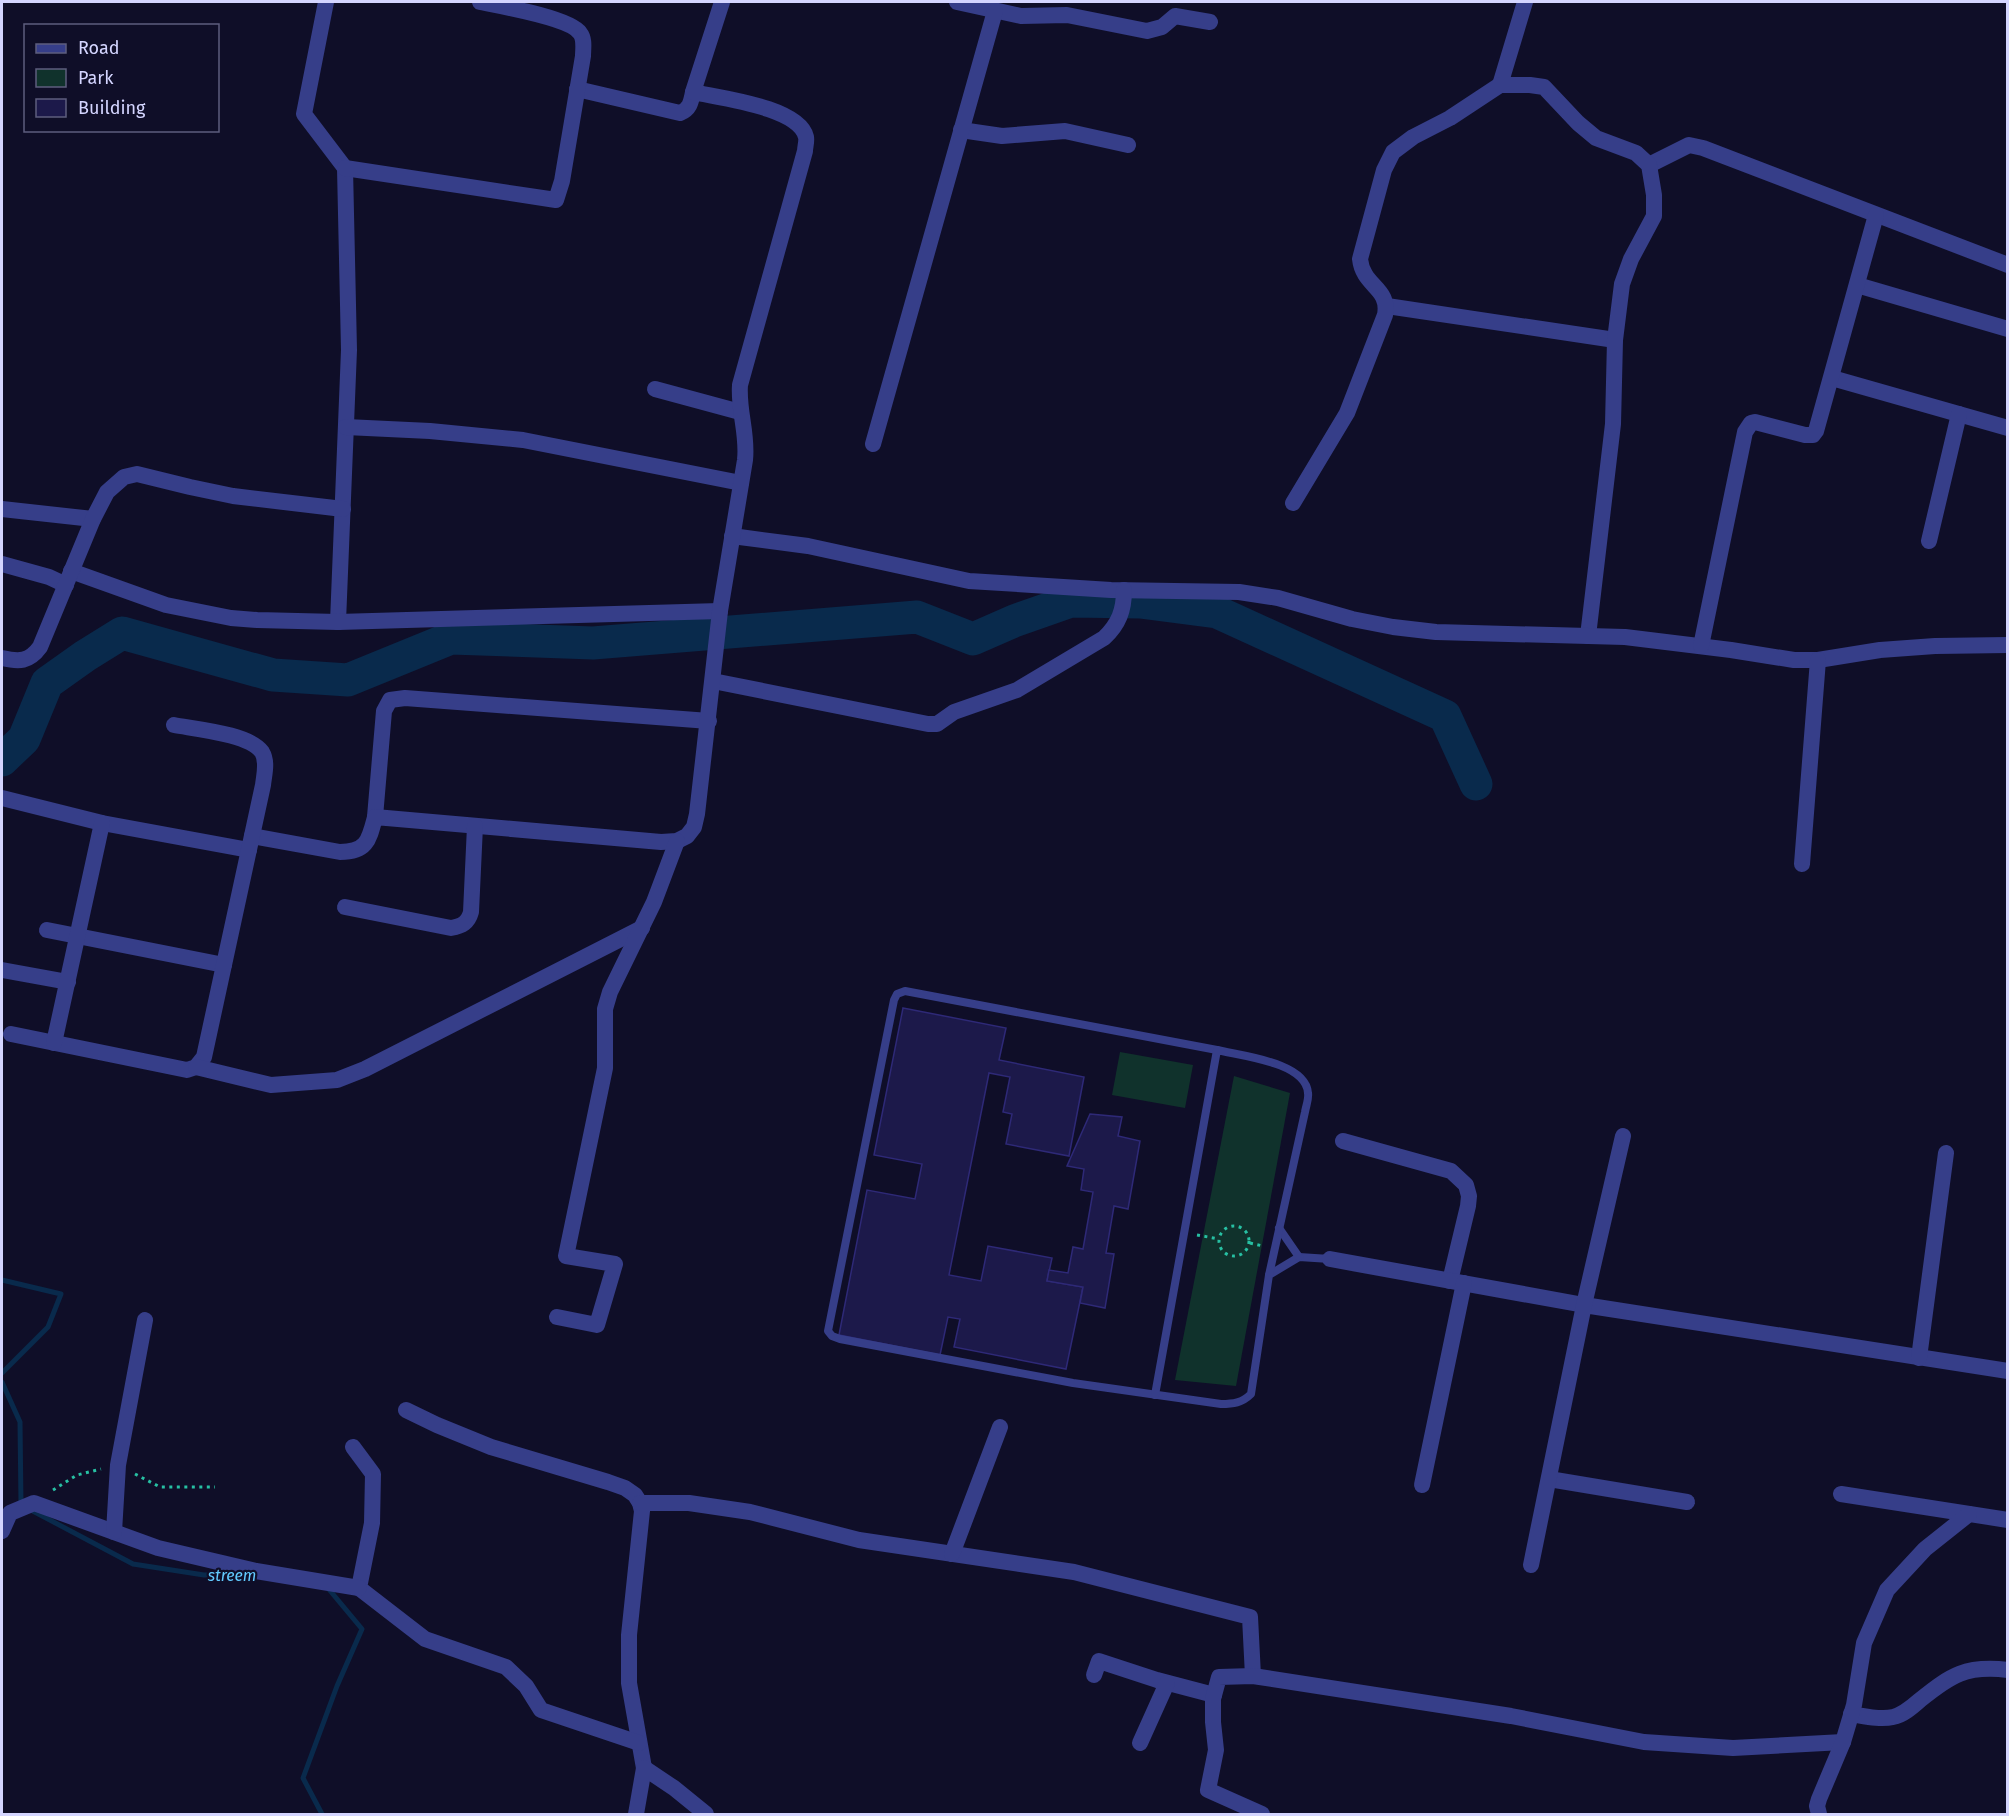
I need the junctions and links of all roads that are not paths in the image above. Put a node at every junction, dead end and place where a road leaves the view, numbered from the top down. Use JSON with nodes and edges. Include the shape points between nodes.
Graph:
{"nodes":[{"id":1,"x":326,"y":2,"type":"edge"},
{"id":2,"x":480,"y":2,"type":"edge"},
{"id":3,"x":722,"y":2,"type":"edge"},
{"id":4,"x":957,"y":2,"type":"edge"},
{"id":5,"x":1525,"y":2,"type":"edge"},
{"id":6,"x":995,"y":11,"type":"junction"},
{"id":7,"x":1210,"y":22,"type":"dead end"},
{"id":8,"x":1500,"y":85,"type":"junction"},
{"id":9,"x":577,"y":89,"type":"junction"},
{"id":10,"x":693,"y":92,"type":"junction"},
{"id":11,"x":961,"y":130,"type":"junction"},
{"id":12,"x":1128,"y":145,"type":"dead end"},
{"id":13,"x":1649,"y":165,"type":"junction"},
{"id":14,"x":345,"y":168,"type":"junction"},
{"id":15,"x":1876,"y":215,"type":"junction"},
{"id":16,"x":2007,"y":266,"type":"edge"},
{"id":17,"x":1857,"y":285,"type":"junction"},
{"id":18,"x":1387,"y":306,"type":"junction"},
{"id":19,"x":2007,"y":329,"type":"edge"},
{"id":20,"x":1615,"y":340,"type":"junction"},
{"id":21,"x":1832,"y":378,"type":"junction"},
{"id":22,"x":655,"y":389,"type":"dead end"},
{"id":23,"x":740,"y":412,"type":"junction"},
{"id":24,"x":1959,"y":414,"type":"junction"},
{"id":25,"x":346,"y":427,"type":"junction"},
{"id":26,"x":2007,"y":428,"type":"edge"},
{"id":27,"x":873,"y":444,"type":"dead end"},
{"id":28,"x":741,"y":483,"type":"junction"},
{"id":29,"x":1293,"y":503,"type":"dead end"},
{"id":30,"x":2,"y":509,"type":"edge"},
{"id":31,"x":343,"y":509,"type":"junction"},
{"id":32,"x":93,"y":519,"type":"junction"},
{"id":33,"x":732,"y":536,"type":"junction"},
{"id":34,"x":1929,"y":541,"type":"dead end"},
{"id":35,"x":2,"y":564,"type":"edge"},
{"id":36,"x":68,"y":578,"type":"junction"},
{"id":37,"x":1124,"y":599,"type":"junction"},
{"id":38,"x":720,"y":615,"type":"junction"},
{"id":39,"x":338,"y":622,"type":"junction"},
{"id":40,"x":1588,"y":636,"type":"junction"},
{"id":41,"x":2007,"y":645,"type":"edge"},
{"id":42,"x":1701,"y":646,"type":"junction"},
{"id":43,"x":2,"y":658,"type":"edge"},
{"id":44,"x":1818,"y":660,"type":"junction"},
{"id":45,"x":713,"y":681,"type":"junction"},
{"id":46,"x":709,"y":721,"type":"junction"},
{"id":47,"x":174,"y":725,"type":"dead end"},
{"id":48,"x":2,"y":798,"type":"edge"},
{"id":49,"x":375,"y":817,"type":"junction"},
{"id":50,"x":102,"y":823,"type":"junction"},
{"id":51,"x":475,"y":826,"type":"junction"},
{"id":52,"x":677,"y":841,"type":"junction"},
{"id":53,"x":250,"y":843,"type":"junction"},
{"id":54,"x":1802,"y":864,"type":"dead end"},
{"id":55,"x":345,"y":907,"type":"dead end"},
{"id":56,"x":642,"y":928,"type":"junction"},
{"id":57,"x":47,"y":930,"type":"dead end"},
{"id":58,"x":78,"y":935,"type":"junction"},
{"id":59,"x":224,"y":965,"type":"junction"},
{"id":60,"x":2,"y":970,"type":"edge"},
{"id":61,"x":68,"y":982,"type":"junction"},
{"id":62,"x":10,"y":1034,"type":"dead end"},
{"id":63,"x":54,"y":1043,"type":"junction"},
{"id":64,"x":1217,"y":1050,"type":"junction"},
{"id":65,"x":196,"y":1067,"type":"junction"},
{"id":66,"x":1623,"y":1136,"type":"dead end"},
{"id":67,"x":1343,"y":1141,"type":"dead end"},
{"id":68,"x":1946,"y":1153,"type":"dead end"},
{"id":69,"x":1279,"y":1228,"type":"junction"},
{"id":70,"x":1299,"y":1257,"type":"junction"},
{"id":71,"x":1330,"y":1259,"type":"joint"},
{"id":72,"x":1269,"y":1275,"type":"junction"},
{"id":73,"x":1457,"y":1282,"type":"junction"},
{"id":74,"x":1584,"y":1305,"type":"junction"},
{"id":75,"x":557,"y":1317,"type":"dead end"},
{"id":76,"x":145,"y":1320,"type":"dead end"},
{"id":77,"x":1919,"y":1358,"type":"junction"},
{"id":78,"x":2007,"y":1371,"type":"edge"},
{"id":79,"x":1155,"y":1395,"type":"junction"},
{"id":80,"x":406,"y":1410,"type":"dead end"},
{"id":81,"x":1000,"y":1427,"type":"dead end"},
{"id":82,"x":353,"y":1447,"type":"dead end"},
{"id":83,"x":1549,"y":1479,"type":"junction"},
{"id":84,"x":1422,"y":1485,"type":"dead end"},
{"id":85,"x":1841,"y":1494,"type":"dead end"},
{"id":86,"x":1687,"y":1502,"type":"dead end"},
{"id":87,"x":640,"y":1503,"type":"junction"},
{"id":88,"x":1969,"y":1514,"type":"junction"},
{"id":89,"x":2007,"y":1520,"type":"edge"},
{"id":90,"x":2,"y":1531,"type":"edge"},
{"id":91,"x":114,"y":1532,"type":"junction"},
{"id":92,"x":952,"y":1554,"type":"junction"},
{"id":93,"x":1531,"y":1565,"type":"dead end"},
{"id":94,"x":359,"y":1588,"type":"junction"},
{"id":95,"x":2007,"y":1670,"type":"edge"},
{"id":96,"x":1094,"y":1675,"type":"dead end"},
{"id":97,"x":1253,"y":1677,"type":"junction"},
{"id":98,"x":1167,"y":1683,"type":"junction"},
{"id":99,"x":1214,"y":1695,"type":"junction"},
{"id":100,"x":1851,"y":1714,"type":"junction"},
{"id":101,"x":1843,"y":1742,"type":"junction"},
{"id":102,"x":639,"y":1743,"type":"junction"},
{"id":103,"x":1140,"y":1743,"type":"dead end"},
{"id":104,"x":644,"y":1768,"type":"junction"},
{"id":105,"x":636,"y":1815,"type":"edge"},
{"id":106,"x":706,"y":1815,"type":"edge"},
{"id":107,"x":1262,"y":1815,"type":"edge"},
{"id":108,"x":1819,"y":1815,"type":"edge"}],
"edges":[{"from":1,"to":14,"type":"street","via":[[304,114]]},
{"from":2,"to":9,"type":"street","via":[[557,20],[580,32],[583,56]]},
{"from":3,"to":10,"type":"street"},
{"from":4,"to":6,"type":"street"},
{"from":5,"to":8,"type":"street"},
{"from":6,"to":7,"type":"street","via":[[1022,16],[1067,15],[1147,31],[1161,27],[1175,16]]},
{"from":6,"to":11,"type":"street"},
{"from":8,"to":13,"type":"street","via":[[1544,87],[1596,138],[1636,153]]},
{"from":8,"to":18,"type":"street","via":[[1393,152],[1384,170],[1360,259],[1361,272],[1382,294]]},
{"from":9,"to":10,"type":"street","via":[[680,113],[690,106]]},
{"from":9,"to":14,"type":"street","via":[[556,200]]},
{"from":10,"to":23,"type":"street","via":[[773,111],[800,126],[806,138],[745,364]]},
{"from":11,"to":12,"type":"street","via":[[1002,136],[1065,131]]},
{"from":11,"to":27,"type":"street"},
{"from":13,"to":15,"type":"street","via":[[1689,145],[1703,148]]},
{"from":13,"to":20,"type":"street","via":[[1654,216],[1622,284]]},
{"from":14,"to":25,"type":"street","via":[[349,350]]},
{"from":15,"to":16,"type":"street"},
{"from":15,"to":17,"type":"street"},
{"from":17,"to":19,"type":"street"},
{"from":17,"to":21,"type":"street"},
{"from":18,"to":20,"type":"street"},
{"from":18,"to":29,"type":"street","via":[[1347,413]]},
{"from":20,"to":40,"type":"street","via":[[1613,424]]},
{"from":21,"to":24,"type":"street"},
{"from":21,"to":42,"type":"street","via":[[1813,435],[1761,423],[1748,427]]},
{"from":22,"to":23,"type":"street"},
{"from":23,"to":28,"type":"street","via":[[747,448]]},
{"from":24,"to":26,"type":"street"},
{"from":24,"to":34,"type":"street"},
{"from":25,"to":28,"type":"street","via":[[523,440]]},
{"from":25,"to":31,"type":"street"},
{"from":28,"to":33,"type":"street"},
{"from":30,"to":32,"type":"street"},
{"from":31,"to":32,"type":"street","via":[[233,496],[137,474],[124,477],[107,492]]},
{"from":31,"to":39,"type":"street"},
{"from":32,"to":36,"type":"street"},
{"from":33,"to":37,"type":"street","via":[[808,546],[969,581]]},
{"from":33,"to":38,"type":"street"},
{"from":35,"to":36,"type":"street"},
{"from":36,"to":39,"type":"street","via":[[193,611],[256,620]]},
{"from":36,"to":43,"type":"street","via":[[34,655],[19,661]]},
{"from":37,"to":40,"type":"street","via":[[1239,591],[1362,621],[1436,632]]},
{"from":37,"to":45,"type":"street","via":[[1116,627],[1104,638],[1017,690],[954,712],[937,724]]},
{"from":38,"to":39,"type":"street"},
{"from":38,"to":45,"type":"street"},
{"from":40,"to":42,"type":"street"},
{"from":41,"to":44,"type":"street","via":[[1880,650]]},
{"from":42,"to":44,"type":"street"},
{"from":44,"to":54,"type":"street"},
{"from":45,"to":46,"type":"street"},
{"from":46,"to":49,"type":"street","via":[[390,700],[384,711]]},
{"from":46,"to":52,"type":"street","via":[[694,827]]},
{"from":47,"to":53,"type":"street","via":[[253,743],[262,753],[264,774]]},
{"from":48,"to":50,"type":"street"},
{"from":49,"to":51,"type":"street"},
{"from":49,"to":53,"type":"street","via":[[366,843],[352,852]]},
{"from":50,"to":53,"type":"street"},
{"from":50,"to":58,"type":"street"},
{"from":51,"to":52,"type":"street"},
{"from":51,"to":55,"type":"street","via":[[471,912],[465,924],[451,928]]},
{"from":52,"to":56,"type":"street"},
{"from":53,"to":59,"type":"street"},
{"from":56,"to":65,"type":"street","via":[[337,1080],[271,1085]]},
{"from":56,"to":75,"type":"street","via":[[605,1009],[605,1068],[566,1256],[615,1264],[597,1325]]},
{"from":57,"to":58,"type":"street"},
{"from":58,"to":59,"type":"street"},
{"from":58,"to":61,"type":"street"},
{"from":59,"to":65,"type":"street","via":[[204,1057]]},
{"from":60,"to":61,"type":"street"},
{"from":61,"to":63,"type":"street"},
{"from":62,"to":63,"type":"street"},
{"from":63,"to":65,"type":"street","via":[[170,1068]]},
{"from":64,"to":69,"type":"lane","via":[[1291,1070],[1301,1077],[1308,1092]]},
{"from":64,"to":79,"type":"lane"},
{"from":64,"to":79,"type":"lane","via":[[905,991],[897,994],[828,1324],[828,1331],[840,1339]]},
{"from":66,"to":74,"type":"street"},
{"from":67,"to":73,"type":"street","via":[[1451,1172],[1466,1185],[1469,1196]]},
{"from":68,"to":77,"type":"street"},
{"from":69,"to":70,"type":"lane"},
{"from":69,"to":72,"type":"lane"},
{"from":70,"to":71,"type":"lane"},
{"from":70,"to":72,"type":"lane"},
{"from":71,"to":73,"type":"street"},
{"from":72,"to":79,"type":"lane","via":[[1251,1394],[1233,1404]]},
{"from":73,"to":74,"type":"street"},
{"from":73,"to":84,"type":"street"},
{"from":74,"to":77,"type":"street"},
{"from":74,"to":83,"type":"street"},
{"from":76,"to":91,"type":"street","via":[[118,1465]]},
{"from":77,"to":78,"type":"street"},
{"from":80,"to":87,"type":"street","via":[[490,1447],[625,1488]]},
{"from":81,"to":92,"type":"street"},
{"from":82,"to":94,"type":"street","via":[[373,1474],[372,1523]]},
{"from":83,"to":86,"type":"street"},
{"from":83,"to":93,"type":"street"},
{"from":85,"to":88,"type":"street"},
{"from":87,"to":92,"type":"street","via":[[689,1503],[750,1512],[859,1540]]},
{"from":87,"to":102,"type":"street","via":[[642,1523],[629,1635],[629,1683]]},
{"from":88,"to":89,"type":"street"},
{"from":88,"to":100,"type":"street","via":[[1925,1549],[1887,1590],[1864,1642]]},
{"from":90,"to":91,"type":"street","via":[[10,1513],[34,1503]]},
{"from":91,"to":94,"type":"street","via":[[158,1548],[256,1571]]},
{"from":92,"to":97,"type":"street","via":[[1074,1572],[1250,1617]]},
{"from":94,"to":102,"type":"street","via":[[425,1639],[506,1667],[526,1686],[541,1710]]},
{"from":95,"to":100,"type":"street","via":[[1988,1667],[1962,1671],[1892,1718]]},
{"from":96,"to":98,"type":"street","via":[[1099,1661]]},
{"from":97,"to":99,"type":"street","via":[[1219,1677]]},
{"from":97,"to":101,"type":"street","via":[[1511,1716],[1644,1742],[1733,1748]]},
{"from":98,"to":99,"type":"street"},
{"from":98,"to":103,"type":"street"},
{"from":99,"to":107,"type":"street","via":[[1216,1750],[1208,1790]]},
{"from":100,"to":101,"type":"street"},
{"from":101,"to":108,"type":"street","via":[[1819,1798]]},
{"from":102,"to":104,"type":"street"},
{"from":104,"to":105,"type":"street"},
{"from":104,"to":106,"type":"street"}]}
